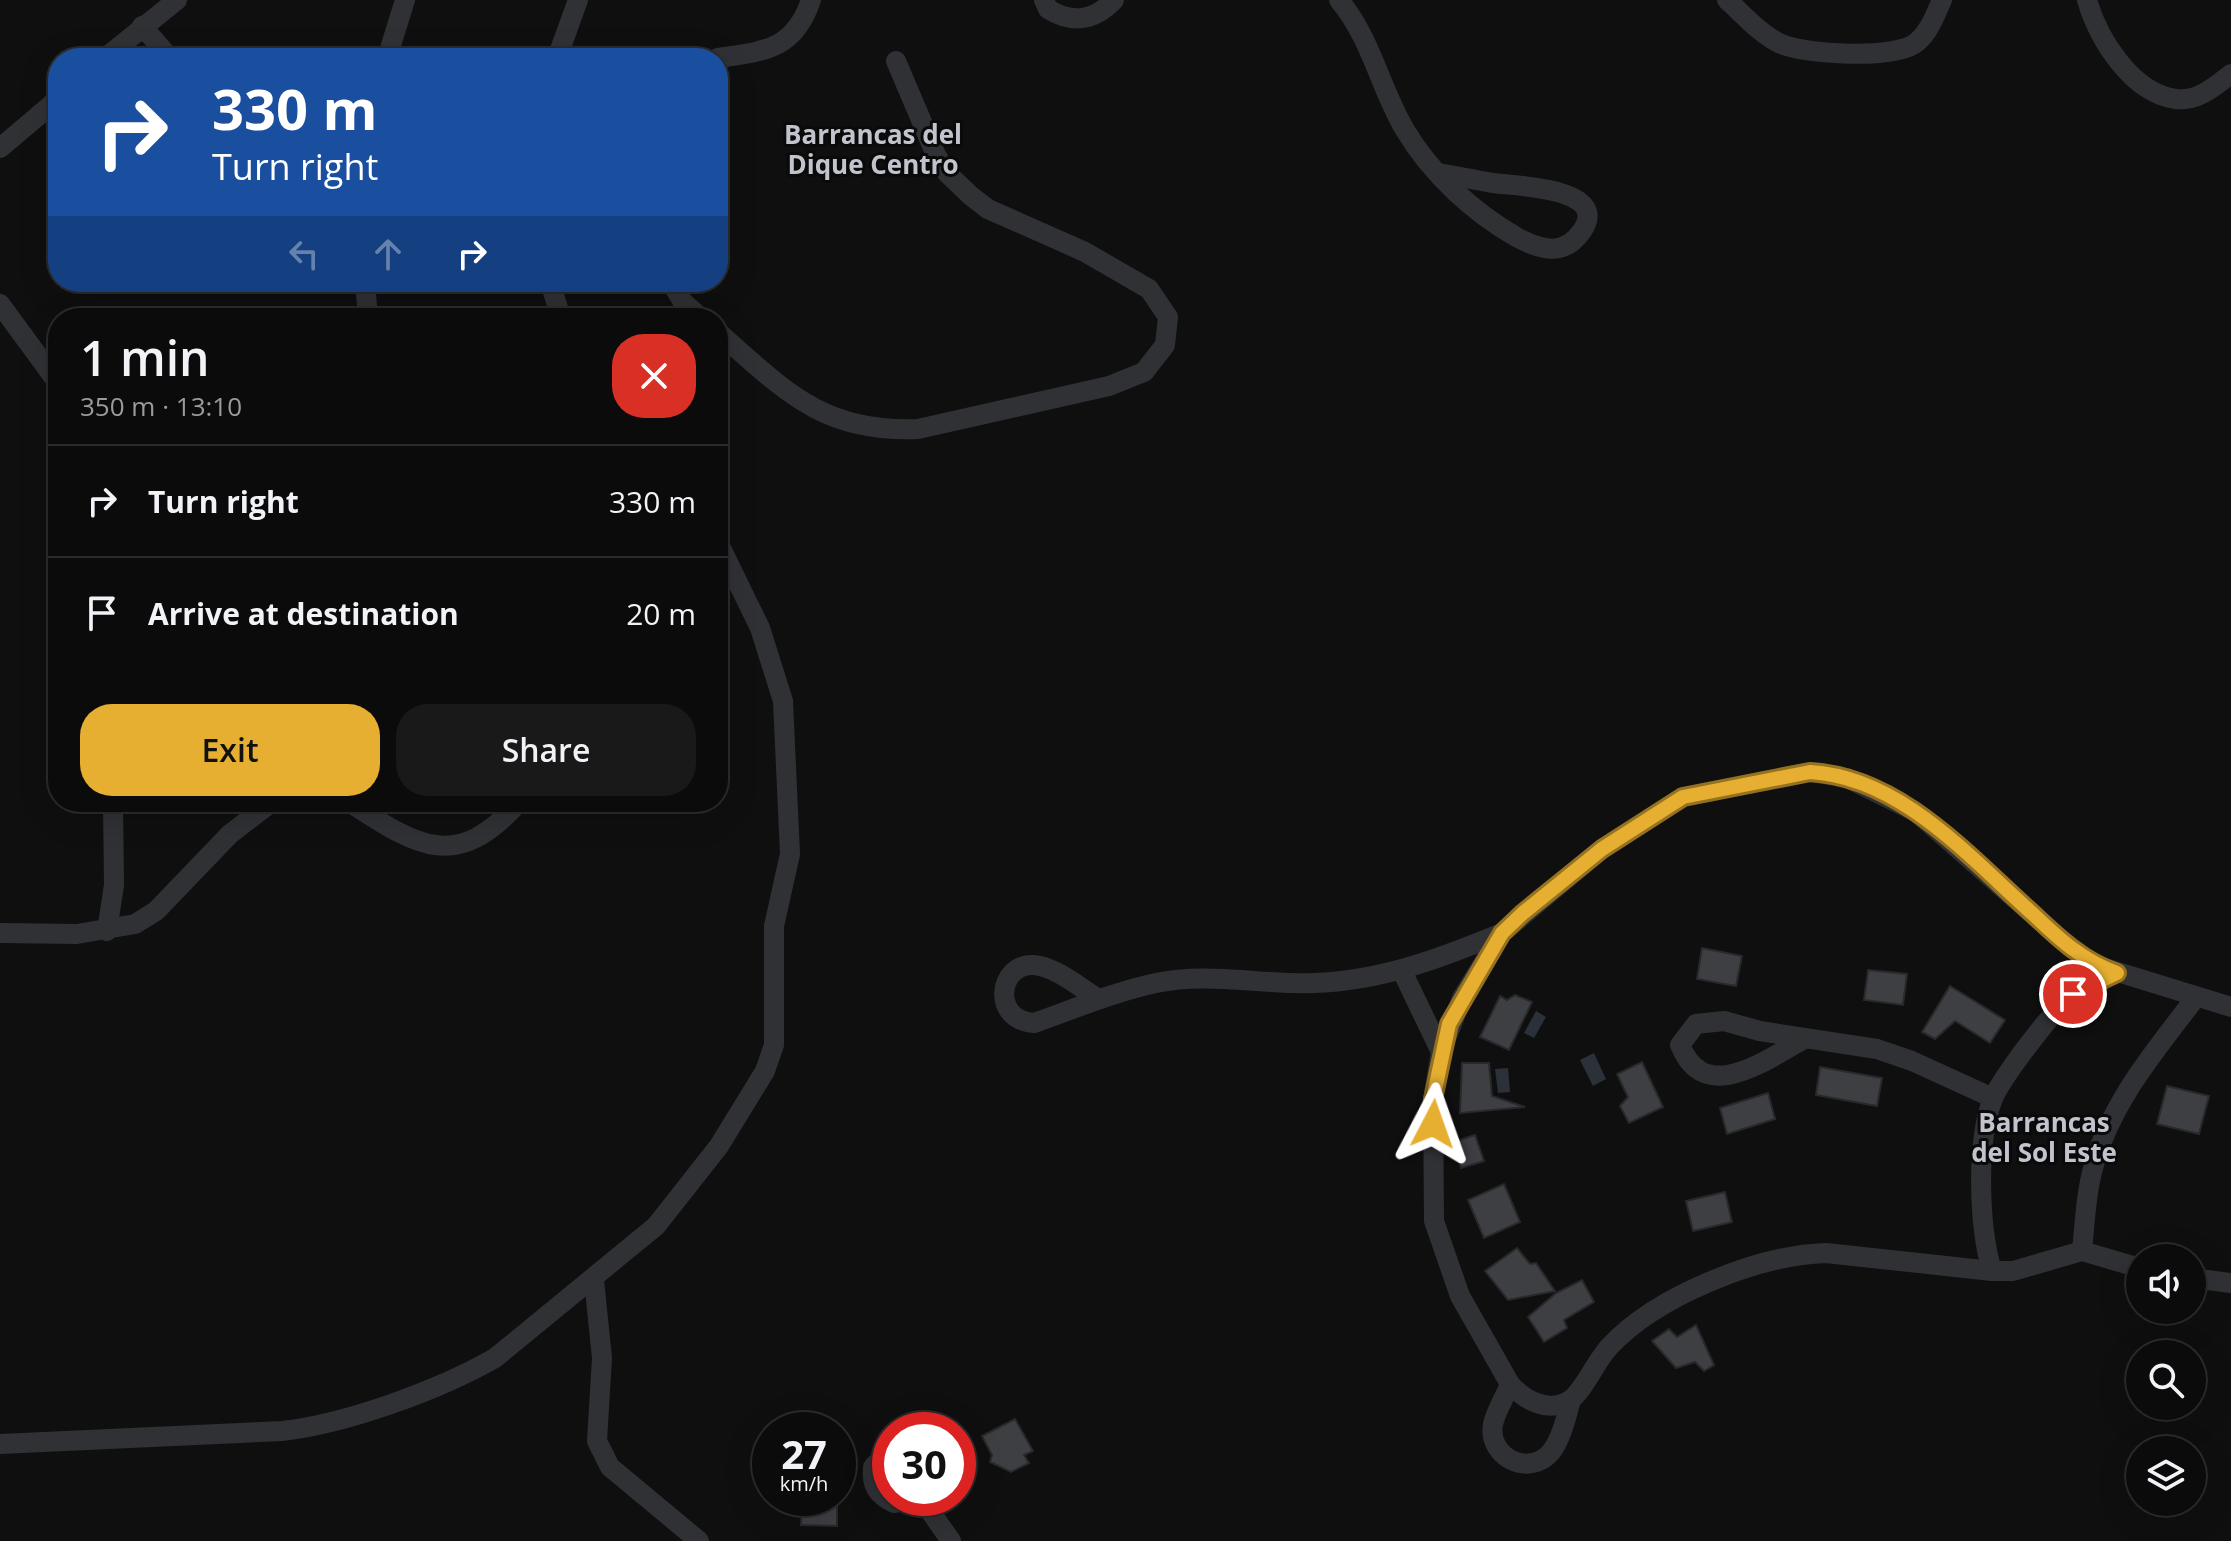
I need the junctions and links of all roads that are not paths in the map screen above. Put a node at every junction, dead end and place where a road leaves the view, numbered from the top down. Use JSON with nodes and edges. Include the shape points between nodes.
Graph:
{"nodes":[{"id":1,"x":177,"y":0,"type":"edge"},
{"id":2,"x":405,"y":0,"type":"edge"},
{"id":3,"x":578,"y":0,"type":"edge"},
{"id":4,"x":811,"y":0,"type":"edge"},
{"id":5,"x":1044,"y":0,"type":"edge"},
{"id":6,"x":1114,"y":0,"type":"edge"},
{"id":7,"x":1339,"y":0,"type":"edge"},
{"id":8,"x":1727,"y":0,"type":"edge"},
{"id":9,"x":1942,"y":0,"type":"edge"},
{"id":10,"x":2087,"y":0,"type":"edge"},
{"id":11,"x":142,"y":26,"type":"junction"},
{"id":12,"x":117,"y":48,"type":"edge"},
{"id":13,"x":161,"y":48,"type":"edge"},
{"id":14,"x":390,"y":48,"type":"edge"},
{"id":15,"x":561,"y":48,"type":"edge"},
{"id":16,"x":728,"y":56,"type":"edge"},
{"id":17,"x":896,"y":61,"type":"dead end"},
{"id":18,"x":2231,"y":74,"type":"edge"},
{"id":19,"x":48,"y":107,"type":"edge"},
{"id":20,"x":0,"y":148,"type":"edge"},
{"id":21,"x":1439,"y":173,"type":"junction"},
{"id":22,"x":677,"y":292,"type":"edge"},
{"id":23,"x":0,"y":304,"type":"edge"},
{"id":24,"x":690,"y":308,"type":"edge"},
{"id":25,"x":728,"y":341,"type":"edge"},
{"id":26,"x":48,"y":369,"type":"edge"},
{"id":27,"x":728,"y":562,"type":"edge"},
{"id":28,"x":113,"y":812,"type":"edge"},
{"id":29,"x":259,"y":812,"type":"edge"},
{"id":30,"x":364,"y":812,"type":"edge"},
{"id":31,"x":507,"y":812,"type":"edge"},
{"id":32,"x":107,"y":931,"type":"junction"},
{"id":33,"x":0,"y":933,"type":"edge"},
{"id":34,"x":1502,"y":933,"type":"junction"},
{"id":35,"x":1402,"y":971,"type":"junction"},
{"id":36,"x":2117,"y":973,"type":"junction"},
{"id":37,"x":2196,"y":997,"type":"junction"},
{"id":38,"x":1099,"y":999,"type":"dead end"},
{"id":39,"x":2231,"y":1007,"type":"edge"},
{"id":40,"x":1806,"y":1038,"type":"junction"},
{"id":41,"x":1441,"y":1052,"type":"junction"},
{"id":42,"x":1993,"y":1098,"type":"junction"},
{"id":43,"x":2082,"y":1251,"type":"junction"},
{"id":44,"x":2126,"y":1264,"type":"edge"},
{"id":45,"x":1992,"y":1271,"type":"junction"},
{"id":46,"x":594,"y":1280,"type":"junction"},
{"id":47,"x":2206,"y":1280,"type":"edge"},
{"id":48,"x":2231,"y":1283,"type":"edge"},
{"id":49,"x":1510,"y":1384,"type":"junction"},
{"id":50,"x":1571,"y":1400,"type":"junction"},
{"id":51,"x":0,"y":1444,"type":"edge"},
{"id":52,"x":932,"y":1516,"type":"edge"},
{"id":53,"x":699,"y":1541,"type":"edge"},
{"id":54,"x":951,"y":1541,"type":"edge"}],
"edges":[{"from":1,"to":11,"type":"street"},
{"from":2,"to":14,"type":"street"},
{"from":3,"to":15,"type":"street"},
{"from":4,"to":16,"type":"street","via":[[787,41]]},
{"from":5,"to":6,"type":"street","via":[[1048,9],[1074,19],[1090,18]]},
{"from":7,"to":21,"type":"street","via":[[1359,29],[1405,131]]},
{"from":8,"to":9,"type":"street","via":[[1781,44],[1805,51],[1895,52],[1915,44]]},
{"from":10,"to":18,"type":"street","via":[[2101,36],[2123,67],[2150,89],[2176,100],[2204,95]]},
{"from":11,"to":12,"type":"street"},
{"from":11,"to":13,"type":"street"},
{"from":17,"to":25,"type":"street","via":[[936,155],[971,196],[1149,289],[1168,317],[1165,345],[1157,359],[1144,372],[1109,386],[918,429],[886,430],[858,427],[805,405]]},
{"from":19,"to":20,"type":"street"},
{"from":21,"to":21,"type":"street","via":[[1487,220],[1541,250],[1568,244],[1587,218],[1574,198],[1560,191]]},
{"from":22,"to":24,"type":"street"},
{"from":23,"to":26,"type":"street"},
{"from":27,"to":46,"type":"street","via":[[760,628],[783,701],[790,854],[774,926],[774,1045],[765,1071],[710,1157],[656,1226]]},
{"from":28,"to":32,"type":"street","via":[[114,885]]},
{"from":29,"to":32,"type":"street","via":[[230,834],[156,911],[135,924]]},
{"from":30,"to":31,"type":"street","via":[[397,833],[448,847],[470,843]]},
{"from":32,"to":33,"type":"street"},
{"from":34,"to":35,"type":"street"},
{"from":34,"to":36,"type":"street","via":[[1602,849],[1683,797],[1825,772],[1864,784],[1916,812],[2080,956]]},
{"from":34,"to":41,"type":"street","via":[[1462,998]]},
{"from":35,"to":38,"type":"street","via":[[1313,983],[1182,979]]},
{"from":35,"to":41,"type":"street"},
{"from":36,"to":37,"type":"street"},
{"from":36,"to":42,"type":"street","via":[[2092,983],[2059,1008]]},
{"from":37,"to":39,"type":"street"},
{"from":37,"to":43,"type":"street","via":[[2141,1069],[2107,1128],[2091,1179]]},
{"from":40,"to":40,"type":"street","via":[[1708,1020],[1696,1024],[1680,1045],[1686,1060],[1716,1077],[1740,1073]]},
{"from":40,"to":42,"type":"street","via":[[1877,1049]]},
{"from":41,"to":49,"type":"street","via":[[1433,1099],[1434,1221],[1460,1296]]},
{"from":42,"to":45,"type":"street","via":[[1985,1126],[1983,1213]]},
{"from":43,"to":44,"type":"street"},
{"from":43,"to":45,"type":"street","via":[[2013,1271]]},
{"from":45,"to":50,"type":"street","via":[[1826,1253],[1765,1262],[1645,1316],[1607,1348]]},
{"from":46,"to":51,"type":"street","via":[[526,1336],[470,1372],[312,1428]]},
{"from":46,"to":53,"type":"street","via":[[602,1358],[597,1441],[602,1456]]},
{"from":47,"to":48,"type":"street"},
{"from":49,"to":50,"type":"street","via":[[1535,1403],[1551,1406]]},
{"from":49,"to":50,"type":"street","via":[[1493,1426],[1494,1439],[1514,1463],[1525,1466],[1550,1453]]},
{"from":52,"to":54,"type":"street"}]}
